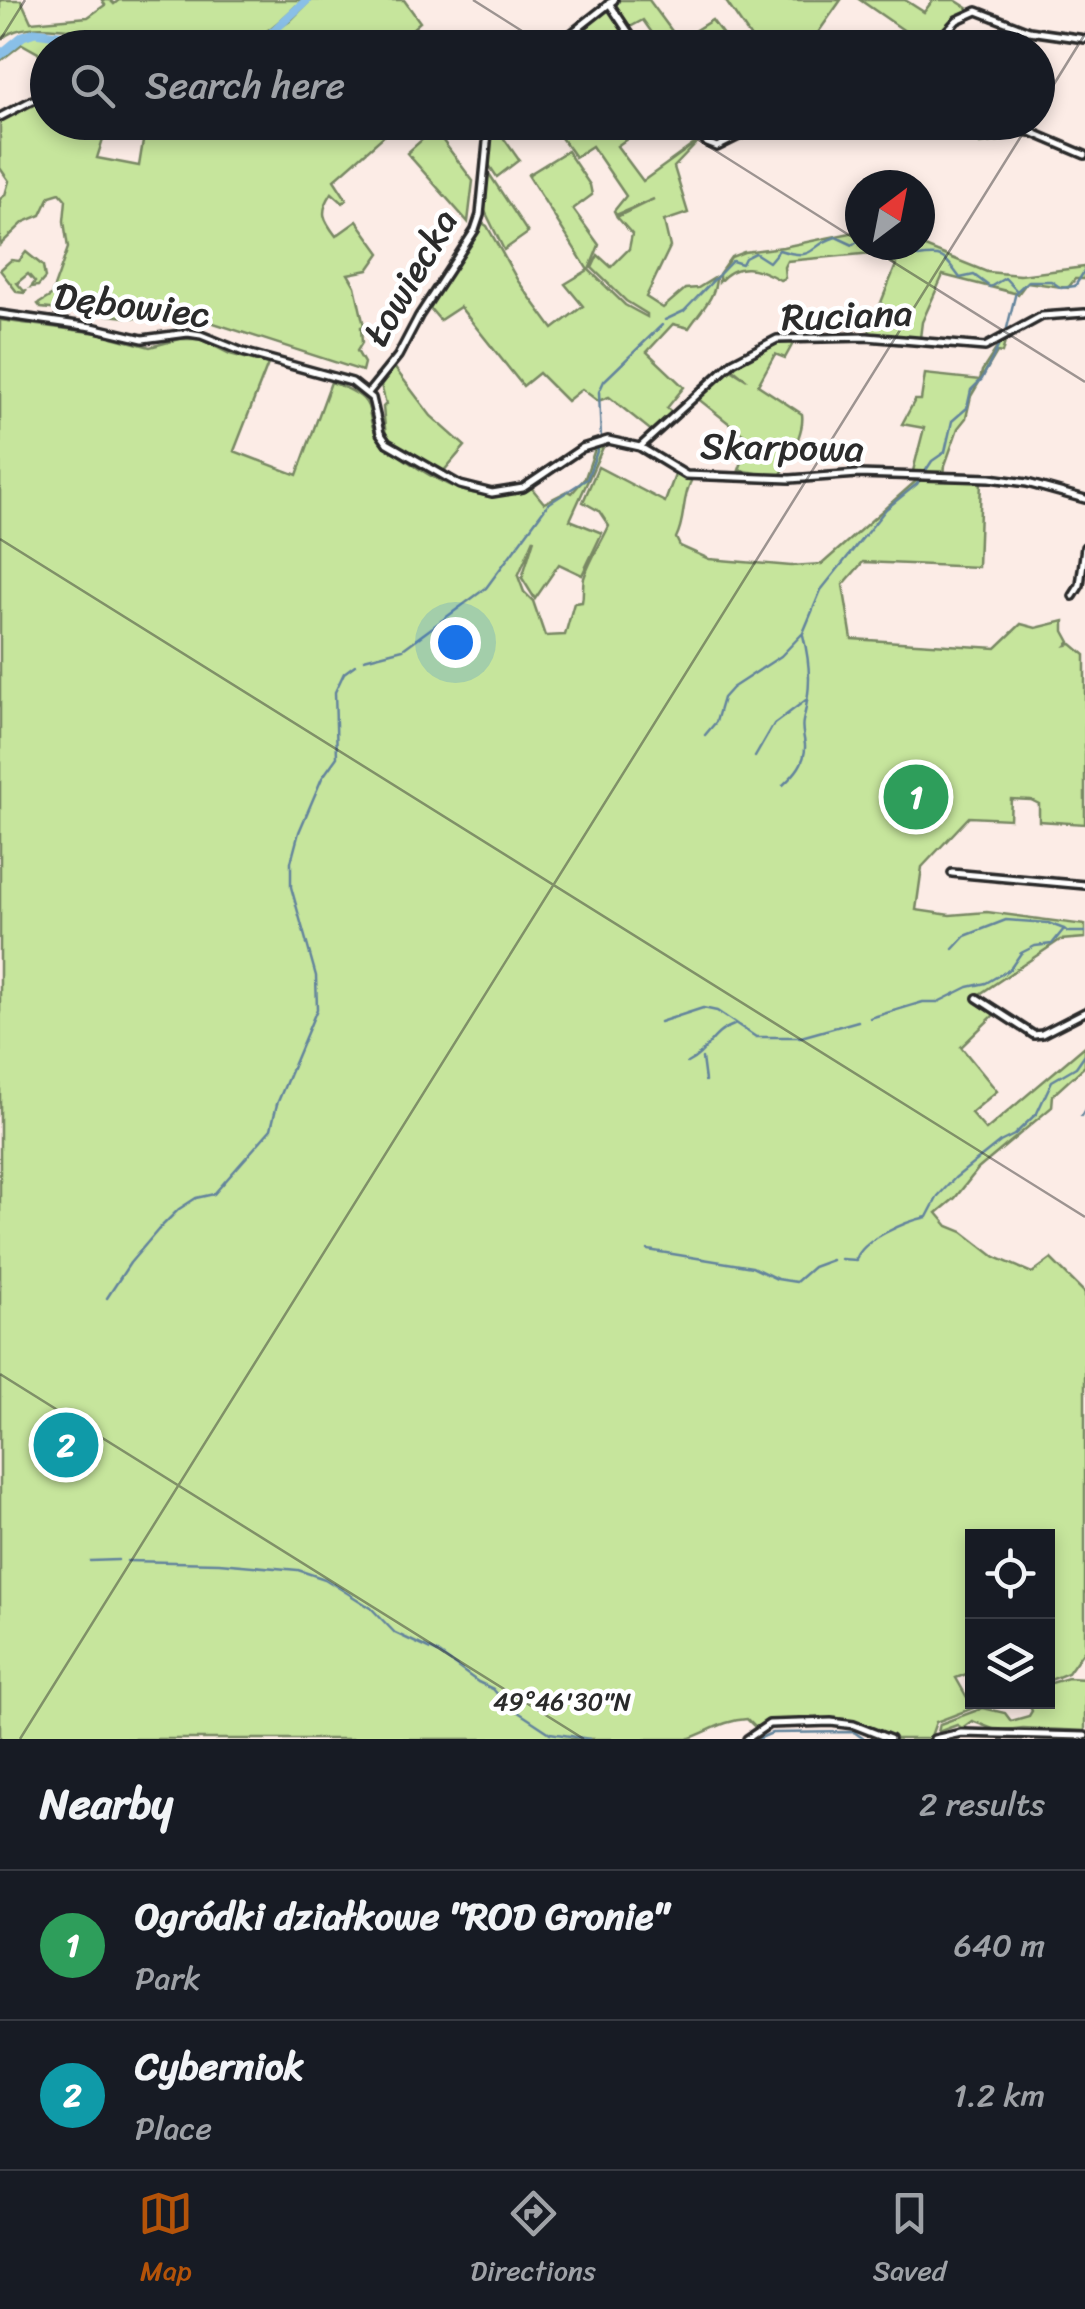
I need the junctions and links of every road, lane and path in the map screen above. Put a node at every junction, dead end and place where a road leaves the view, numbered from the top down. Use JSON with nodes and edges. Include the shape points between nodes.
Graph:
{"nodes":[{"id":1,"x":612,"y":2,"type":"edge"},
{"id":2,"x":575,"y":30,"type":"edge"},
{"id":3,"x":628,"y":30,"type":"edge"},
{"id":4,"x":948,"y":30,"type":"edge"},
{"id":5,"x":1027,"y":30,"type":"edge"},
{"id":6,"x":1055,"y":35,"type":"edge"},
{"id":7,"x":1085,"y":39,"type":"edge"},
{"id":8,"x":30,"y":101,"type":"edge"},
{"id":9,"x":0,"y":117,"type":"edge"},
{"id":10,"x":488,"y":140,"type":"edge"},
{"id":11,"x":705,"y":140,"type":"edge"},
{"id":12,"x":732,"y":140,"type":"edge"},
{"id":13,"x":1050,"y":140,"type":"edge"},
{"id":14,"x":1085,"y":155,"type":"edge"},
{"id":15,"x":1085,"y":313,"type":"edge"},
{"id":16,"x":0,"y":314,"type":"edge"},
{"id":17,"x":368,"y":393,"type":"junction"},
{"id":18,"x":640,"y":447,"type":"junction"},
{"id":19,"x":1085,"y":499,"type":"edge"},
{"id":20,"x":1085,"y":546,"type":"edge"},
{"id":21,"x":1073,"y":596,"type":"dead end"},
{"id":22,"x":952,"y":873,"type":"dead end"},
{"id":23,"x":1085,"y":885,"type":"edge"},
{"id":24,"x":977,"y":998,"type":"dead end"},
{"id":25,"x":1085,"y":1012,"type":"edge"},
{"id":26,"x":1085,"y":1736,"type":"edge"},
{"id":27,"x":746,"y":1739,"type":"edge"},
{"id":28,"x":890,"y":1739,"type":"edge"},
{"id":29,"x":934,"y":1739,"type":"edge"}],
"edges":[{"from":1,"to":2,"type":"street"},
{"from":1,"to":3,"type":"street"},
{"from":4,"to":5,"type":"street","via":[[974,11]]},
{"from":6,"to":7,"type":"street"},
{"from":8,"to":9,"type":"street"},
{"from":10,"to":17,"type":"street","name":"Łowiecka","via":[[477,224],[398,356]]},
{"from":11,"to":12,"type":"street","via":[[716,148]]},
{"from":13,"to":14,"type":"street"},
{"from":15,"to":18,"type":"street","name":"Ruciana","via":[[1042,316],[984,347],[868,336],[776,339],[733,362]]},
{"from":16,"to":17,"type":"street","name":"Dębowiec","via":[[143,339],[201,334],[352,382]]},
{"from":17,"to":18,"type":"street","name":"Skarpowa","via":[[387,443],[477,491],[523,488],[597,442]]},
{"from":18,"to":19,"type":"street","name":"Skarpowa","via":[[686,474],[990,478]]},
{"from":20,"to":21,"type":"street"},
{"from":22,"to":23,"type":"street"},
{"from":24,"to":25,"type":"street","via":[[1037,1035]]},
{"from":26,"to":29,"type":"street","via":[[962,1733]]},
{"from":27,"to":28,"type":"street","via":[[769,1724],[839,1722]]}]}
